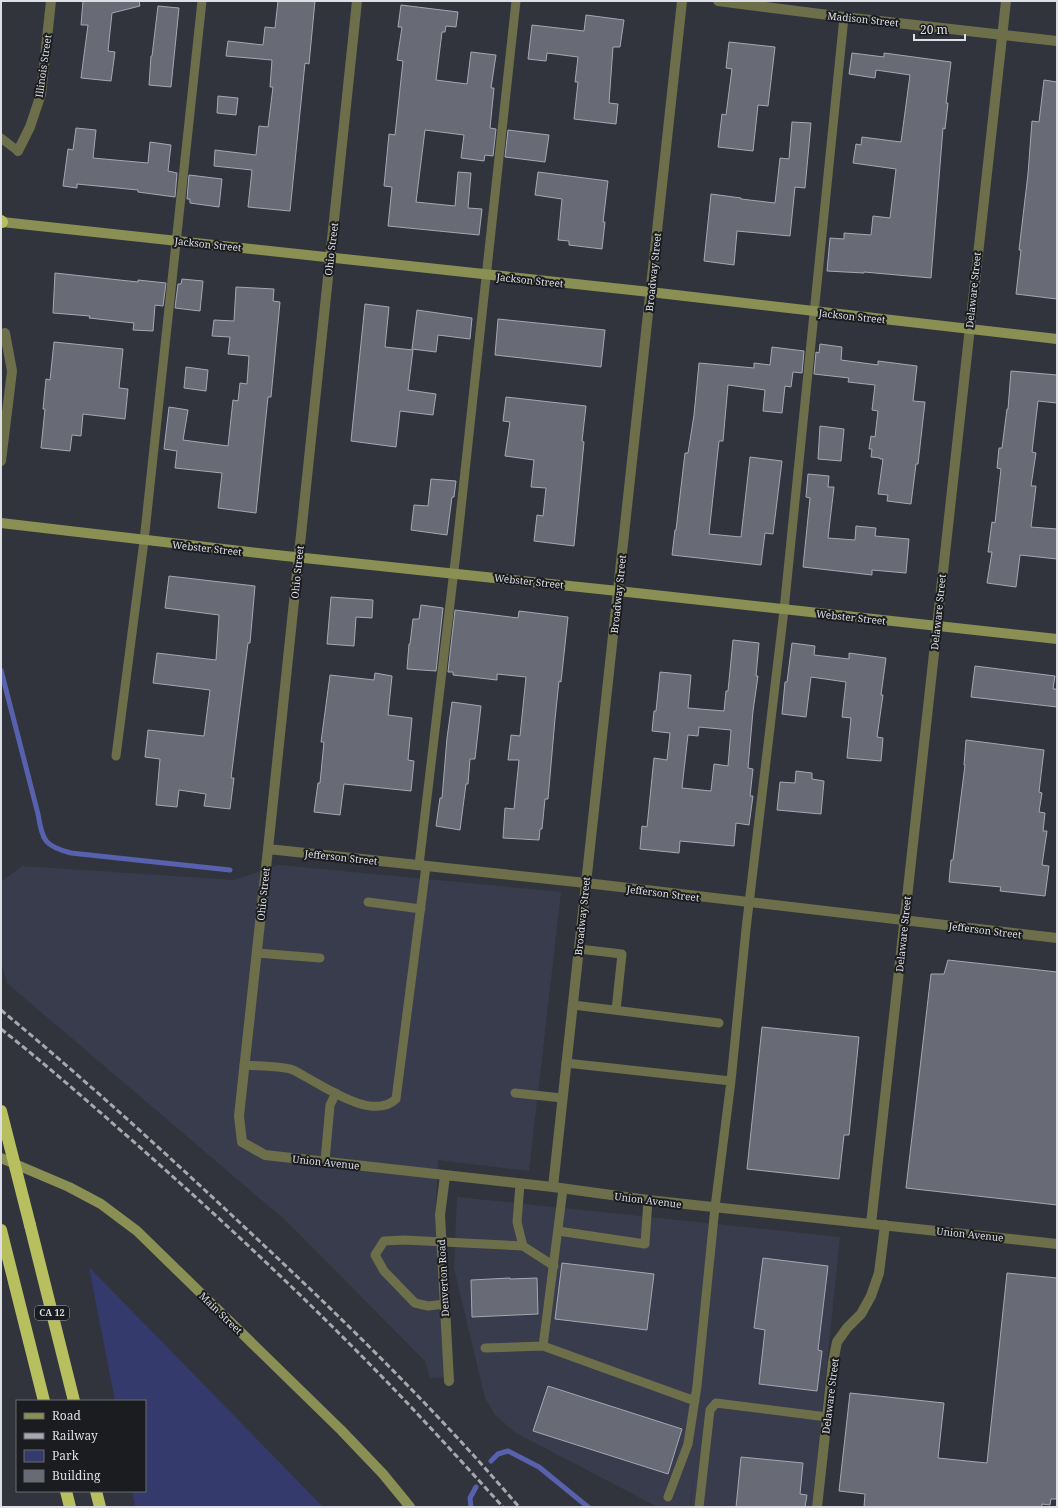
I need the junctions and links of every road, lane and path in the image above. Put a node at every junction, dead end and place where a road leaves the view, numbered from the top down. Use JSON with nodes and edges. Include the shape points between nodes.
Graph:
{"nodes":[{"id":1,"x":51,"y":1,"type":"edge"},
{"id":2,"x":202,"y":1,"type":"edge"},
{"id":3,"x":357,"y":1,"type":"edge"},
{"id":4,"x":516,"y":1,"type":"edge"},
{"id":5,"x":682,"y":1,"type":"edge"},
{"id":6,"x":718,"y":1,"type":"edge"},
{"id":7,"x":1006,"y":1,"type":"edge"},
{"id":8,"x":844,"y":17,"type":"junction"},
{"id":9,"x":1002,"y":34,"type":"junction"},
{"id":10,"x":1057,"y":40,"type":"edge"},
{"id":11,"x":1,"y":138,"type":"edge"},
{"id":12,"x":18,"y":151,"type":"joint"},
{"id":13,"x":1,"y":222,"type":"edge"},
{"id":14,"x":176,"y":240,"type":"junction"},
{"id":15,"x":330,"y":257,"type":"junction"},
{"id":16,"x":486,"y":275,"type":"junction"},
{"id":17,"x":650,"y":292,"type":"junction"},
{"id":18,"x":814,"y":312,"type":"junction"},
{"id":19,"x":969,"y":329,"type":"junction"},
{"id":20,"x":5,"y":333,"type":"dead end"},
{"id":21,"x":1057,"y":339,"type":"edge"},
{"id":22,"x":1,"y":461,"type":"edge"},
{"id":23,"x":1,"y":523,"type":"edge"},
{"id":24,"x":144,"y":541,"type":"junction"},
{"id":25,"x":298,"y":558,"type":"junction"},
{"id":26,"x":454,"y":574,"type":"junction"},
{"id":27,"x":618,"y":591,"type":"junction"},
{"id":28,"x":784,"y":610,"type":"junction"},
{"id":29,"x":937,"y":626,"type":"junction"},
{"id":30,"x":1057,"y":639,"type":"edge"},
{"id":31,"x":116,"y":756,"type":"dead end"},
{"id":32,"x":268,"y":849,"type":"junction"},
{"id":33,"x":423,"y":866,"type":"junction"},
{"id":34,"x":586,"y":883,"type":"junction"},
{"id":35,"x":368,"y":902,"type":"dead end"},
{"id":36,"x":749,"y":903,"type":"junction"},
{"id":37,"x":421,"y":909,"type":"junction"},
{"id":38,"x":904,"y":920,"type":"junction"},
{"id":39,"x":1057,"y":938,"type":"edge"},
{"id":40,"x":579,"y":949,"type":"junction"},
{"id":41,"x":256,"y":953,"type":"junction"},
{"id":42,"x":320,"y":958,"type":"dead end"},
{"id":43,"x":572,"y":1005,"type":"junction"},
{"id":44,"x":616,"y":1010,"type":"junction"},
{"id":45,"x":719,"y":1023,"type":"dead end"},
{"id":46,"x":566,"y":1064,"type":"junction"},
{"id":47,"x":244,"y":1066,"type":"junction"},
{"id":48,"x":731,"y":1082,"type":"junction"},
{"id":49,"x":336,"y":1093,"type":"junction"},
{"id":50,"x":515,"y":1093,"type":"dead end"},
{"id":51,"x":562,"y":1098,"type":"junction"},
{"id":52,"x":1,"y":1111,"type":"edge"},
{"id":53,"x":242,"y":1142,"type":"joint"},
{"id":54,"x":1,"y":1158,"type":"edge"},
{"id":55,"x":325,"y":1161,"type":"junction"},
{"id":56,"x":445,"y":1176,"type":"junction"},
{"id":57,"x":520,"y":1184,"type":"junction"},
{"id":58,"x":552,"y":1188,"type":"junction"},
{"id":59,"x":563,"y":1189,"type":"junction"},
{"id":60,"x":648,"y":1200,"type":"junction"},
{"id":61,"x":715,"y":1207,"type":"junction"},
{"id":62,"x":871,"y":1224,"type":"junction"},
{"id":63,"x":885,"y":1225,"type":"junction"},
{"id":64,"x":1,"y":1230,"type":"edge"},
{"id":65,"x":558,"y":1231,"type":"junction"},
{"id":66,"x":441,"y":1242,"type":"junction"},
{"id":67,"x":1057,"y":1244,"type":"edge"},
{"id":68,"x":523,"y":1246,"type":"junction"},
{"id":69,"x":554,"y":1266,"type":"junction"},
{"id":70,"x":445,"y":1304,"type":"junction"},
{"id":71,"x":543,"y":1346,"type":"junction"},
{"id":72,"x":485,"y":1348,"type":"dead end"},
{"id":73,"x":449,"y":1381,"type":"dead end"},
{"id":74,"x":44,"y":1400,"type":"edge"},
{"id":75,"x":74,"y":1400,"type":"edge"},
{"id":76,"x":694,"y":1401,"type":"junction"},
{"id":77,"x":827,"y":1417,"type":"junction"},
{"id":78,"x":66,"y":1492,"type":"edge"},
{"id":79,"x":96,"y":1492,"type":"edge"},
{"id":80,"x":668,"y":1497,"type":"dead end"},
{"id":81,"x":817,"y":1506,"type":"edge"},
{"id":82,"x":70,"y":1507,"type":"edge"},
{"id":83,"x":100,"y":1507,"type":"edge"},
{"id":84,"x":410,"y":1507,"type":"edge"},
{"id":85,"x":699,"y":1507,"type":"edge"}],
"edges":[{"from":1,"to":12,"type":"street","name":"Illinois Street","via":[[41,94],[30,127]]},
{"from":2,"to":14,"type":"lane"},
{"from":3,"to":15,"type":"street","name":"Ohio Street"},
{"from":4,"to":16,"type":"lane"},
{"from":5,"to":17,"type":"street","name":"Broadway Street"},
{"from":6,"to":8,"type":"street","name":"Madison Street"},
{"from":7,"to":9,"type":"street","name":"Delaware Street"},
{"from":8,"to":9,"type":"street","name":"Madison Street"},
{"from":8,"to":18,"type":"lane"},
{"from":9,"to":10,"type":"street","name":"Madison Street"},
{"from":9,"to":19,"type":"street","name":"Delaware Street"},
{"from":11,"to":12,"type":"lane"},
{"from":13,"to":14,"type":"street","name":"Jackson Street"},
{"from":14,"to":15,"type":"street","name":"Jackson Street"},
{"from":14,"to":24,"type":"lane"},
{"from":15,"to":16,"type":"street","name":"Jackson Street"},
{"from":15,"to":25,"type":"street","name":"Ohio Street"},
{"from":16,"to":17,"type":"street","name":"Jackson Street"},
{"from":16,"to":26,"type":"lane"},
{"from":17,"to":18,"type":"street","name":"Jackson Street"},
{"from":17,"to":27,"type":"street","name":"Broadway Street"},
{"from":18,"to":19,"type":"street","name":"Jackson Street"},
{"from":18,"to":28,"type":"lane"},
{"from":19,"to":21,"type":"street","name":"Jackson Street"},
{"from":19,"to":29,"type":"street","name":"Delaware Street"},
{"from":20,"to":22,"type":"street","via":[[12,371]]},
{"from":23,"to":24,"type":"street","name":"Webster Street"},
{"from":24,"to":25,"type":"street","name":"Webster Street"},
{"from":24,"to":31,"type":"lane"},
{"from":25,"to":26,"type":"street","name":"Webster Street"},
{"from":25,"to":32,"type":"street","name":"Ohio Street"},
{"from":26,"to":27,"type":"street","name":"Webster Street"},
{"from":26,"to":33,"type":"lane"},
{"from":27,"to":28,"type":"street","name":"Webster Street"},
{"from":27,"to":34,"type":"street","name":"Broadway Street"},
{"from":28,"to":29,"type":"street","name":"Webster Street"},
{"from":28,"to":36,"type":"lane"},
{"from":29,"to":30,"type":"street","name":"Webster Street"},
{"from":29,"to":38,"type":"street","name":"Delaware Street"},
{"from":32,"to":33,"type":"street","name":"Jefferson Street"},
{"from":32,"to":41,"type":"street","name":"Ohio Street"},
{"from":33,"to":34,"type":"street","name":"Jefferson Street"},
{"from":33,"to":37,"type":"lane"},
{"from":34,"to":36,"type":"street","name":"Jefferson Street"},
{"from":34,"to":40,"type":"street","name":"Broadway Street"},
{"from":35,"to":37,"type":"lane"},
{"from":36,"to":38,"type":"street","name":"Jefferson Street"},
{"from":36,"to":48,"type":"lane"},
{"from":37,"to":49,"type":"lane","via":[[396,1099],[384,1106],[373,1106],[353,1102]]},
{"from":38,"to":39,"type":"street","name":"Jefferson Street"},
{"from":38,"to":62,"type":"street","name":"Delaware Street"},
{"from":40,"to":43,"type":"street","name":"Broadway Street"},
{"from":40,"to":44,"type":"lane","via":[[622,954]]},
{"from":41,"to":42,"type":"lane"},
{"from":41,"to":47,"type":"street","name":"Ohio Street"},
{"from":43,"to":44,"type":"lane"},
{"from":43,"to":46,"type":"street","name":"Broadway Street"},
{"from":44,"to":45,"type":"lane"},
{"from":46,"to":48,"type":"lane"},
{"from":46,"to":51,"type":"street","name":"Broadway Street"},
{"from":47,"to":49,"type":"lane","via":[[290,1068]]},
{"from":47,"to":53,"type":"street","name":"Ohio Street","via":[[239,1116]]},
{"from":48,"to":61,"type":"lane"},
{"from":49,"to":55,"type":"lane","via":[[330,1105]]},
{"from":50,"to":51,"type":"lane"},
{"from":51,"to":58,"type":"street","name":"Broadway Street"},
{"from":52,"to":75,"type":"highway","number":"CA 12","bridge":true},
{"from":53,"to":55,"type":"street","name":"Union Avenue","via":[[265,1155]]},
{"from":54,"to":84,"type":"street","name":"Main Street","via":[[101,1204],[137,1231],[346,1435]]},
{"from":55,"to":56,"type":"street","name":"Union Avenue"},
{"from":56,"to":57,"type":"street","name":"Union Avenue"},
{"from":56,"to":66,"type":"street","name":"Denverton Road","via":[[440,1216]]},
{"from":57,"to":58,"type":"street","name":"Union Avenue"},
{"from":57,"to":68,"type":"lane","via":[[517,1222]]},
{"from":58,"to":59,"type":"street","name":"Union Avenue"},
{"from":59,"to":60,"type":"street","name":"Union Avenue"},
{"from":59,"to":65,"type":"lane"},
{"from":60,"to":61,"type":"street","name":"Union Avenue"},
{"from":60,"to":65,"type":"lane","via":[[645,1244]]},
{"from":61,"to":62,"type":"street","name":"Union Avenue"},
{"from":61,"to":76,"type":"lane"},
{"from":62,"to":63,"type":"street","name":"Union Avenue"},
{"from":63,"to":67,"type":"street","name":"Union Avenue"},
{"from":63,"to":77,"type":"street","name":"Delaware Street","via":[[879,1273],[871,1296],[861,1314],[837,1342]]},
{"from":64,"to":74,"type":"highway","number":"CA 12"},
{"from":65,"to":69,"type":"lane"},
{"from":66,"to":68,"type":"lane"},
{"from":66,"to":70,"type":"street","name":"Denverton Road"},
{"from":66,"to":70,"type":"lane","via":[[384,1241],[375,1255],[384,1271],[415,1303],[428,1306]]},
{"from":68,"to":69,"type":"lane"},
{"from":69,"to":71,"type":"lane"},
{"from":70,"to":73,"type":"street","name":"Denverton Road"},
{"from":71,"to":72,"type":"lane"},
{"from":71,"to":76,"type":"lane"},
{"from":76,"to":80,"type":"lane","via":[[688,1444]]},
{"from":77,"to":81,"type":"street","name":"Delaware Street"},
{"from":77,"to":85,"type":"lane","via":[[716,1403],[710,1410]]},
{"from":78,"to":82,"type":"highway"},
{"from":79,"to":83,"type":"highway"}]}
